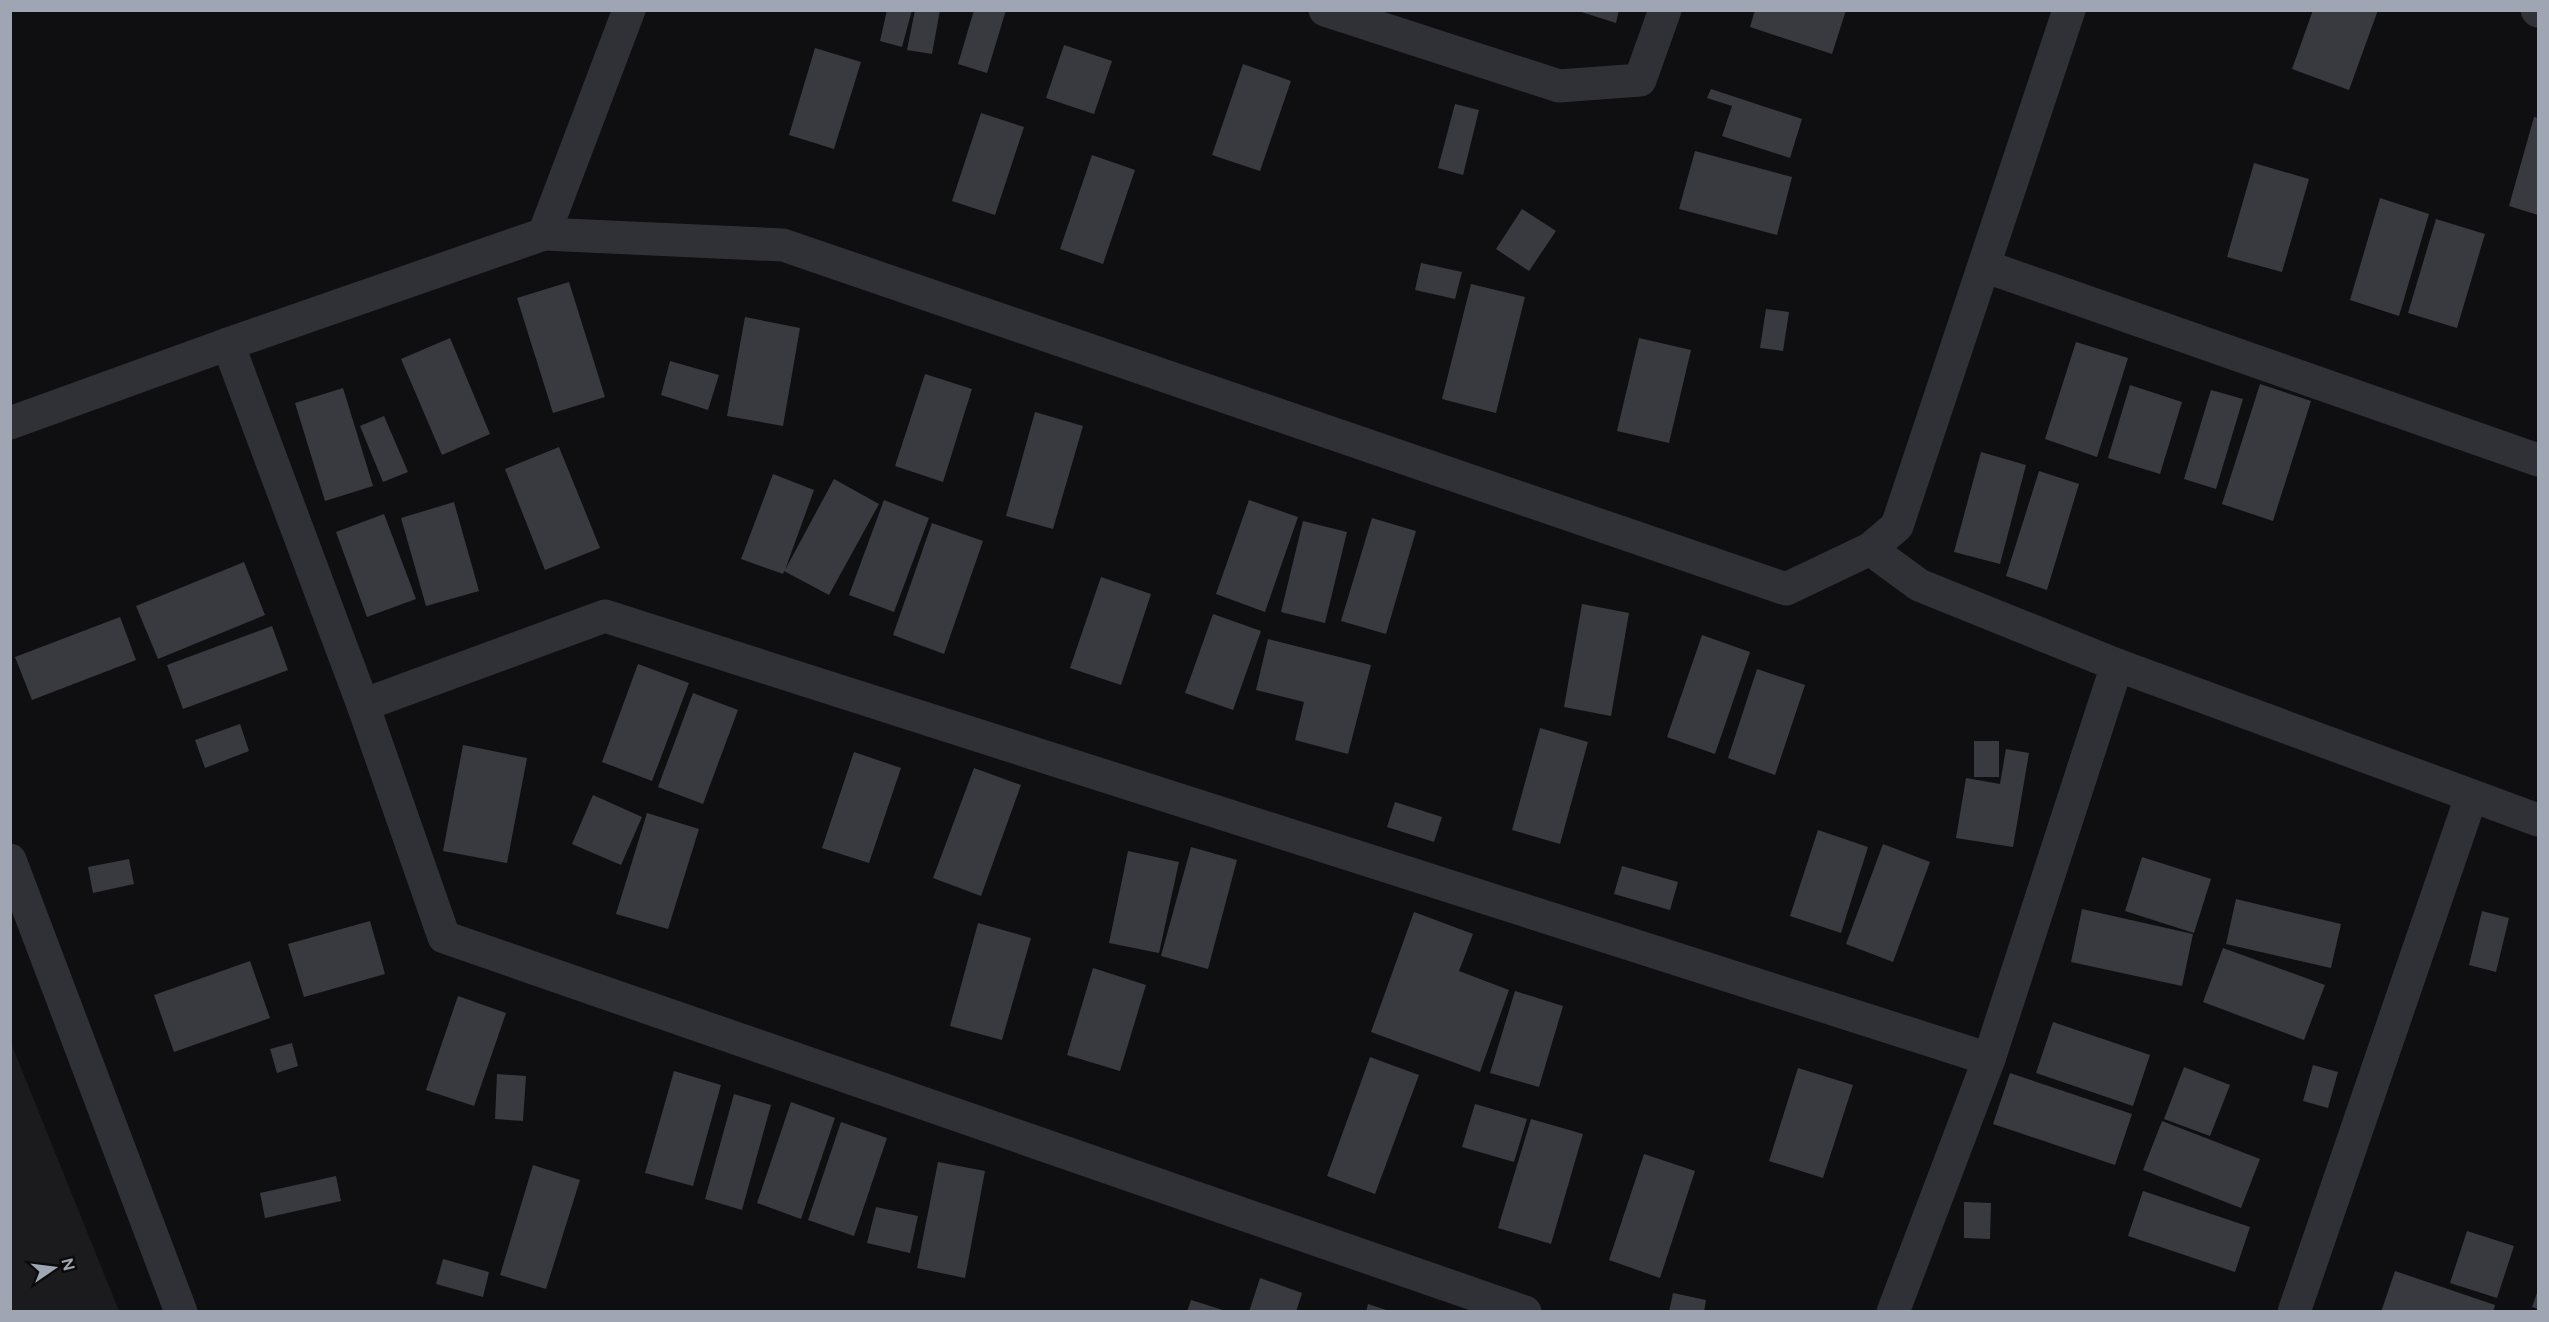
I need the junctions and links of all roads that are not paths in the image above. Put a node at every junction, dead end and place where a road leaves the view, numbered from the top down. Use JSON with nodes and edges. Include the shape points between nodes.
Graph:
{"nodes":[{"id":1,"x":629,"y":10,"type":"edge"},
{"id":2,"x":1325,"y":10,"type":"edge"},
{"id":3,"x":1665,"y":10,"type":"edge"},
{"id":4,"x":2069,"y":10,"type":"edge"},
{"id":5,"x":544,"y":234,"type":"junction"},
{"id":6,"x":1984,"y":266,"type":"junction"},
{"id":7,"x":228,"y":344,"type":"junction"},
{"id":8,"x":10,"y":423,"type":"edge"},
{"id":9,"x":2538,"y":460,"type":"edge"},
{"id":10,"x":1870,"y":549,"type":"junction"},
{"id":11,"x":2117,"y":665,"type":"junction"},
{"id":12,"x":363,"y":705,"type":"junction"},
{"id":13,"x":2471,"y":797,"type":"junction"},
{"id":14,"x":2538,"y":820,"type":"edge"},
{"id":15,"x":10,"y":861,"type":"edge"},
{"id":16,"x":1989,"y":1059,"type":"junction"},
{"id":17,"x":182,"y":1311,"type":"edge"},
{"id":18,"x":1525,"y":1311,"type":"edge"},
{"id":19,"x":1893,"y":1311,"type":"edge"},
{"id":20,"x":2294,"y":1311,"type":"edge"}],
"edges":[{"from":1,"to":5,"type":"street"},
{"from":2,"to":3,"type":"street","via":[[1559,86],[1640,80]]},
{"from":4,"to":6,"type":"street"},
{"from":5,"to":7,"type":"street"},
{"from":5,"to":10,"type":"street","via":[[783,245],[1786,589]]},
{"from":6,"to":9,"type":"street"},
{"from":6,"to":10,"type":"street","via":[[1897,526]]},
{"from":7,"to":8,"type":"street"},
{"from":7,"to":12,"type":"street"},
{"from":10,"to":11,"type":"street","via":[[1919,585]]},
{"from":11,"to":13,"type":"street"},
{"from":11,"to":16,"type":"street"},
{"from":12,"to":16,"type":"street","via":[[605,616]]},
{"from":12,"to":18,"type":"street","via":[[444,937]]},
{"from":13,"to":14,"type":"street"},
{"from":13,"to":20,"type":"street"},
{"from":15,"to":17,"type":"street"},
{"from":16,"to":19,"type":"street"}]}
